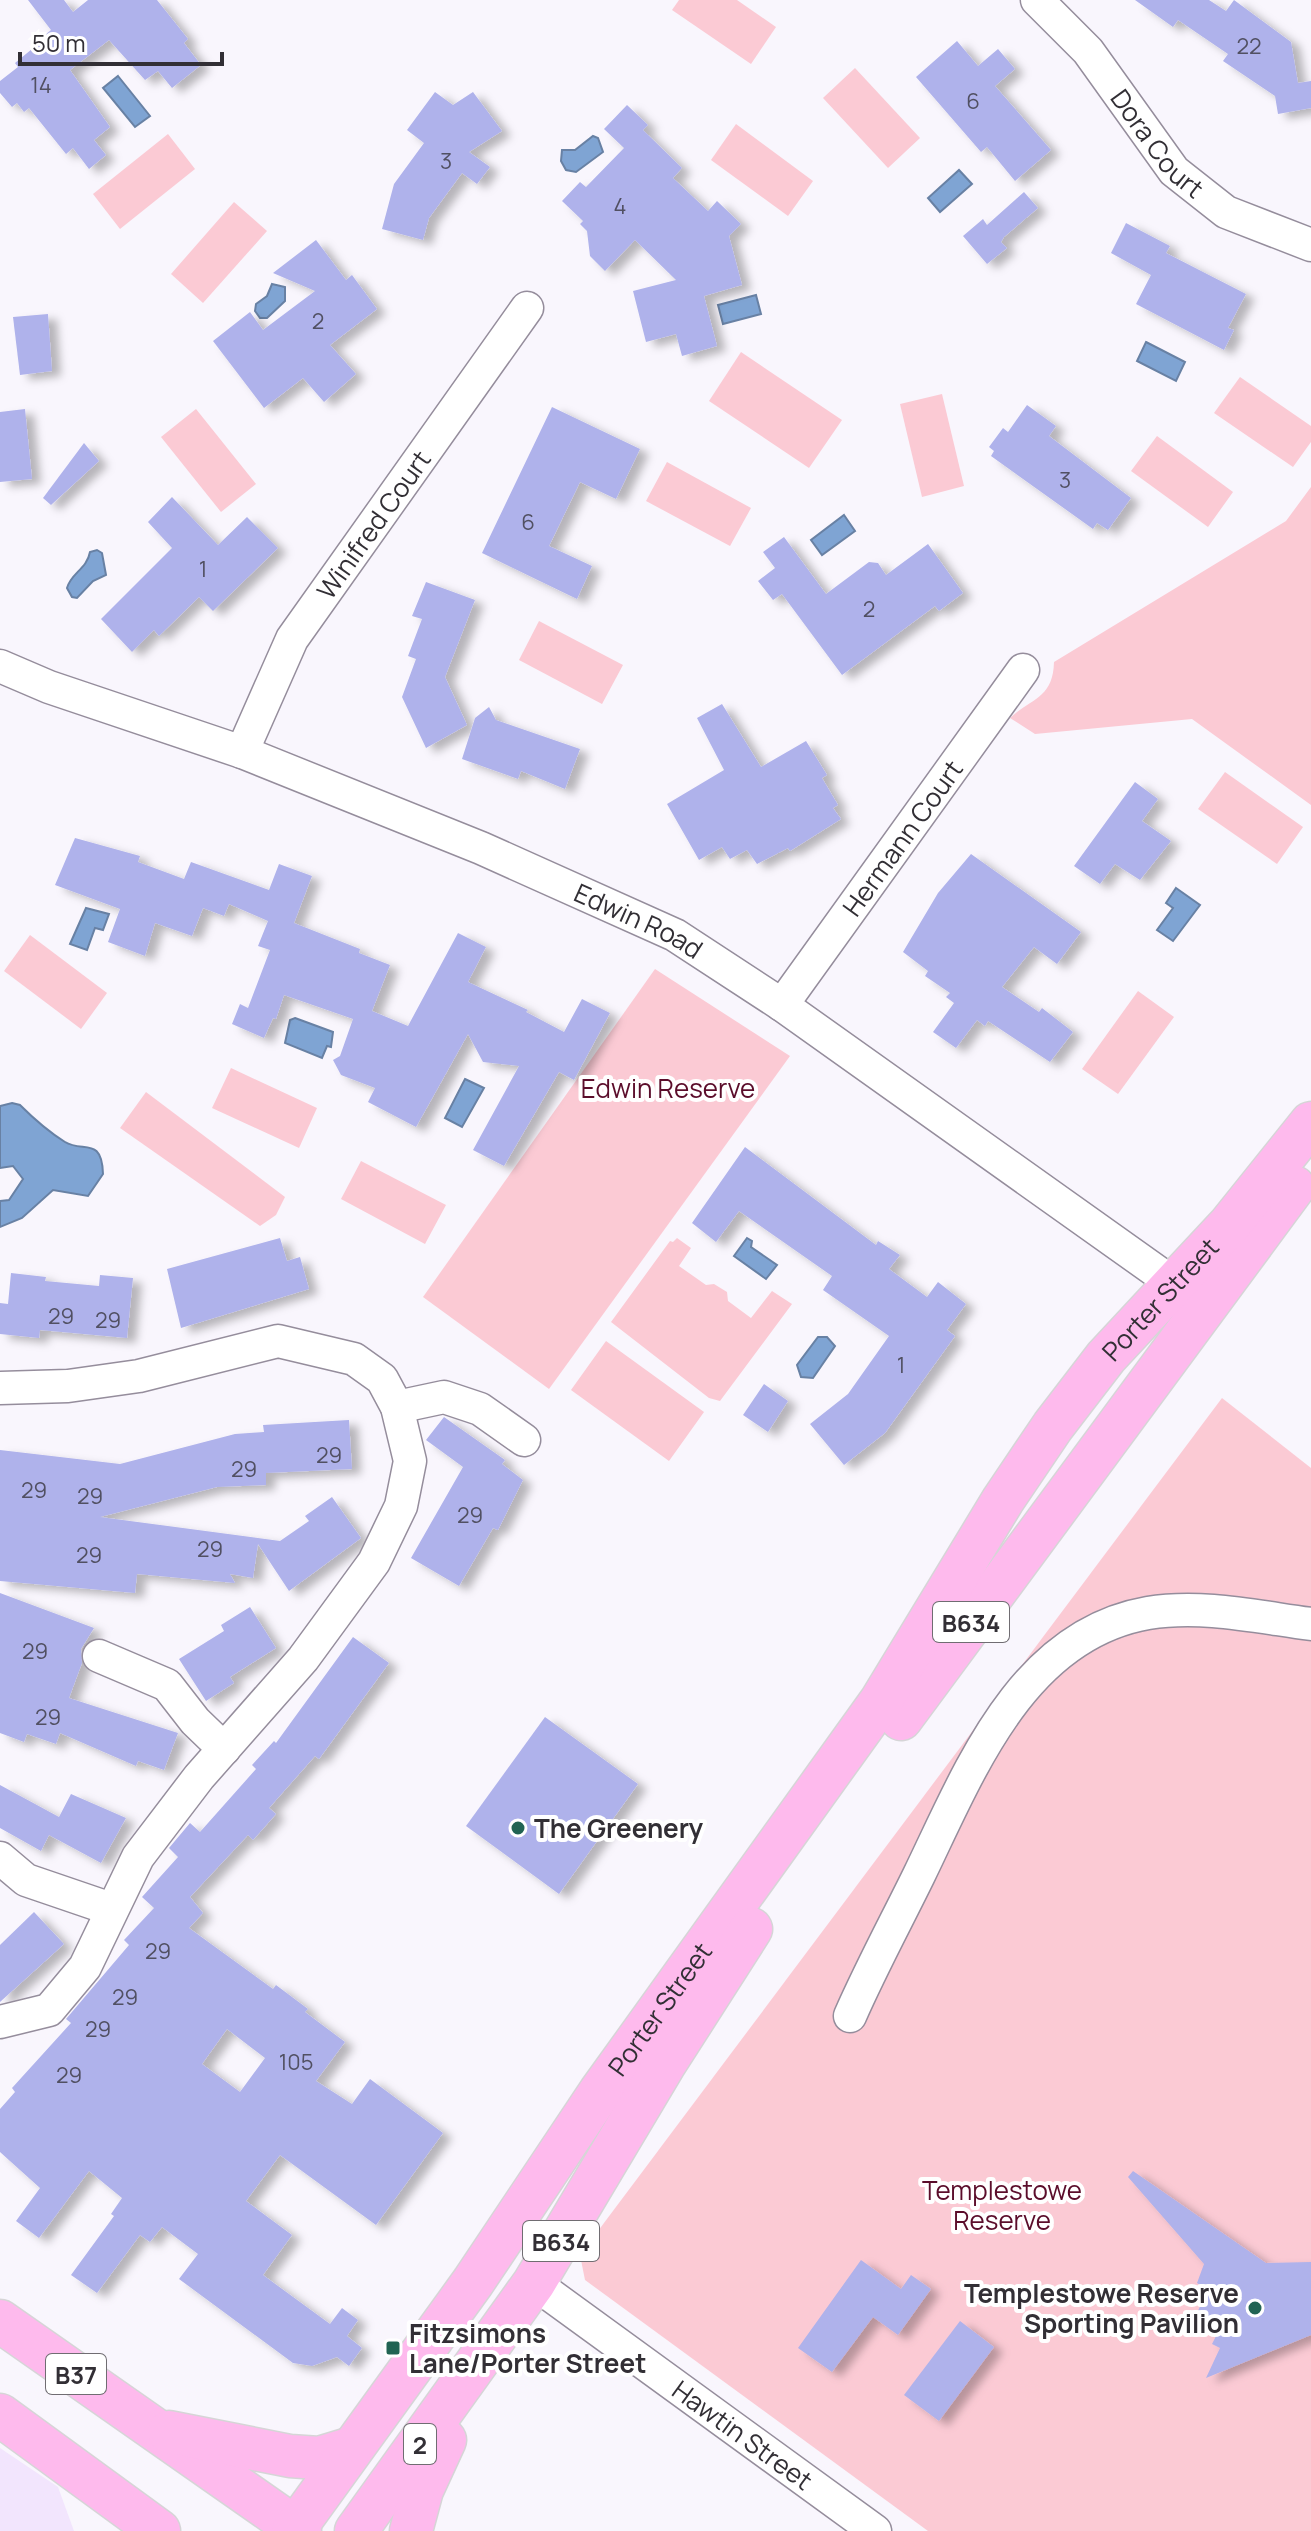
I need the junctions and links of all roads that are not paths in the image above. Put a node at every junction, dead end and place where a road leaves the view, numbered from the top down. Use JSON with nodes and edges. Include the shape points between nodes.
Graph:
{"nodes":[{"id":1,"x":1037,"y":0,"type":"edge"},
{"id":2,"x":1311,"y":245,"type":"edge"},
{"id":3,"x":527,"y":308,"type":"dead end"},
{"id":4,"x":0,"y":666,"type":"edge"},
{"id":5,"x":1023,"y":670,"type":"dead end"},
{"id":6,"x":242,"y":752,"type":"junction"},
{"id":7,"x":782,"y":1005,"type":"junction"},
{"id":8,"x":1311,"y":1123,"type":"edge"},
{"id":9,"x":1311,"y":1163,"type":"edge"},
{"id":10,"x":1174,"y":1283,"type":"junction"},
{"id":11,"x":1207,"y":1308,"type":"junction"},
{"id":12,"x":0,"y":1388,"type":"edge"},
{"id":13,"x":397,"y":1407,"type":"junction"},
{"id":14,"x":524,"y":1440,"type":"dead end"},
{"id":15,"x":1016,"y":1482,"type":"junction"},
{"id":16,"x":1075,"y":1482,"type":"junction"},
{"id":17,"x":1311,"y":1624,"type":"edge"},
{"id":18,"x":99,"y":1656,"type":"dead end"},
{"id":19,"x":224,"y":1749,"type":"junction"},
{"id":20,"x":0,"y":1858,"type":"edge"},
{"id":21,"x":111,"y":1909,"type":"junction"},
{"id":22,"x":850,"y":2016,"type":"dead end"},
{"id":23,"x":0,"y":2022,"type":"edge"},
{"id":24,"x":534,"y":2283,"type":"junction"},
{"id":25,"x":0,"y":2321,"type":"edge"},
{"id":26,"x":484,"y":2356,"type":"junction"},
{"id":27,"x":0,"y":2415,"type":"edge"},
{"id":28,"x":152,"y":2428,"type":"junction"},
{"id":29,"x":352,"y":2448,"type":"junction"},
{"id":30,"x":296,"y":2530,"type":"edge"},
{"id":31,"x":159,"y":2531,"type":"edge"},
{"id":32,"x":356,"y":2531,"type":"edge"},
{"id":33,"x":411,"y":2531,"type":"edge"},
{"id":34,"x":875,"y":2531,"type":"edge"}],
"edges":[{"from":1,"to":2,"type":"street","name":"Dora Court","via":[[1088,51],[1174,171],[1226,212]]},
{"from":3,"to":6,"type":"street","name":"Winifred Court","via":[[292,639]]},
{"from":4,"to":6,"type":"street","name":"Edwin Road"},
{"from":5,"to":7,"type":"street","name":"Hermann Court"},
{"from":6,"to":7,"type":"street","name":"Edwin Road","via":[[481,848],[675,935]]},
{"from":7,"to":10,"type":"street","name":"Edwin Road"},
{"from":8,"to":10,"type":"main road","name":"Porter Street","number":"B634","via":[[1230,1224]]},
{"from":9,"to":11,"type":"main road","name":"Porter Street","number":"B634"},
{"from":10,"to":11,"type":"street","name":"Edwin Road"},
{"from":10,"to":15,"type":"main road","name":"Porter Street","number":"B634","via":[[1106,1357]]},
{"from":11,"to":16,"type":"main road","name":"Porter Street","number":"B634"},
{"from":12,"to":13,"type":"street","via":[[139,1376],[278,1341],[354,1359],[382,1379]]},
{"from":13,"to":14,"type":"street","via":[[444,1397],[480,1409]]},
{"from":13,"to":19,"type":"street","via":[[410,1461],[401,1506],[374,1562],[303,1659]]},
{"from":15,"to":16,"type":"street","via":[[1035,1467],[1050,1465]]},
{"from":15,"to":29,"type":"main road","name":"Porter Street","number":"B634","via":[[881,1701]]},
{"from":16,"to":24,"type":"main road","name":"Porter Street","number":"B634","via":[[731,1958]]},
{"from":17,"to":22,"type":"street","via":[[1221,1612],[1150,1613],[1094,1630],[1066,1646],[1036,1675],[984,1745]]},
{"from":18,"to":19,"type":"street","via":[[167,1685]]},
{"from":19,"to":21,"type":"street","via":[[138,1857]]},
{"from":20,"to":21,"type":"street","via":[[26,1880]]},
{"from":21,"to":23,"type":"street","via":[[85,1967],[49,2010]]},
{"from":24,"to":26,"type":"main road","name":"Porter Street","number":"B634"},
{"from":24,"to":34,"type":"street","name":"Hawtin Street"},
{"from":25,"to":28,"type":"main road","number":"B37"},
{"from":26,"to":32,"type":"main road","name":"Porter Street","number":"2"},
{"from":26,"to":33,"type":"main road","via":[[422,2490]]},
{"from":27,"to":31,"type":"main road"},
{"from":28,"to":29,"type":"main road","via":[[290,2456],[319,2458]]},
{"from":28,"to":30,"type":"main road","number":"B37"},
{"from":29,"to":30,"type":"main road","name":"Porter Street"}]}
